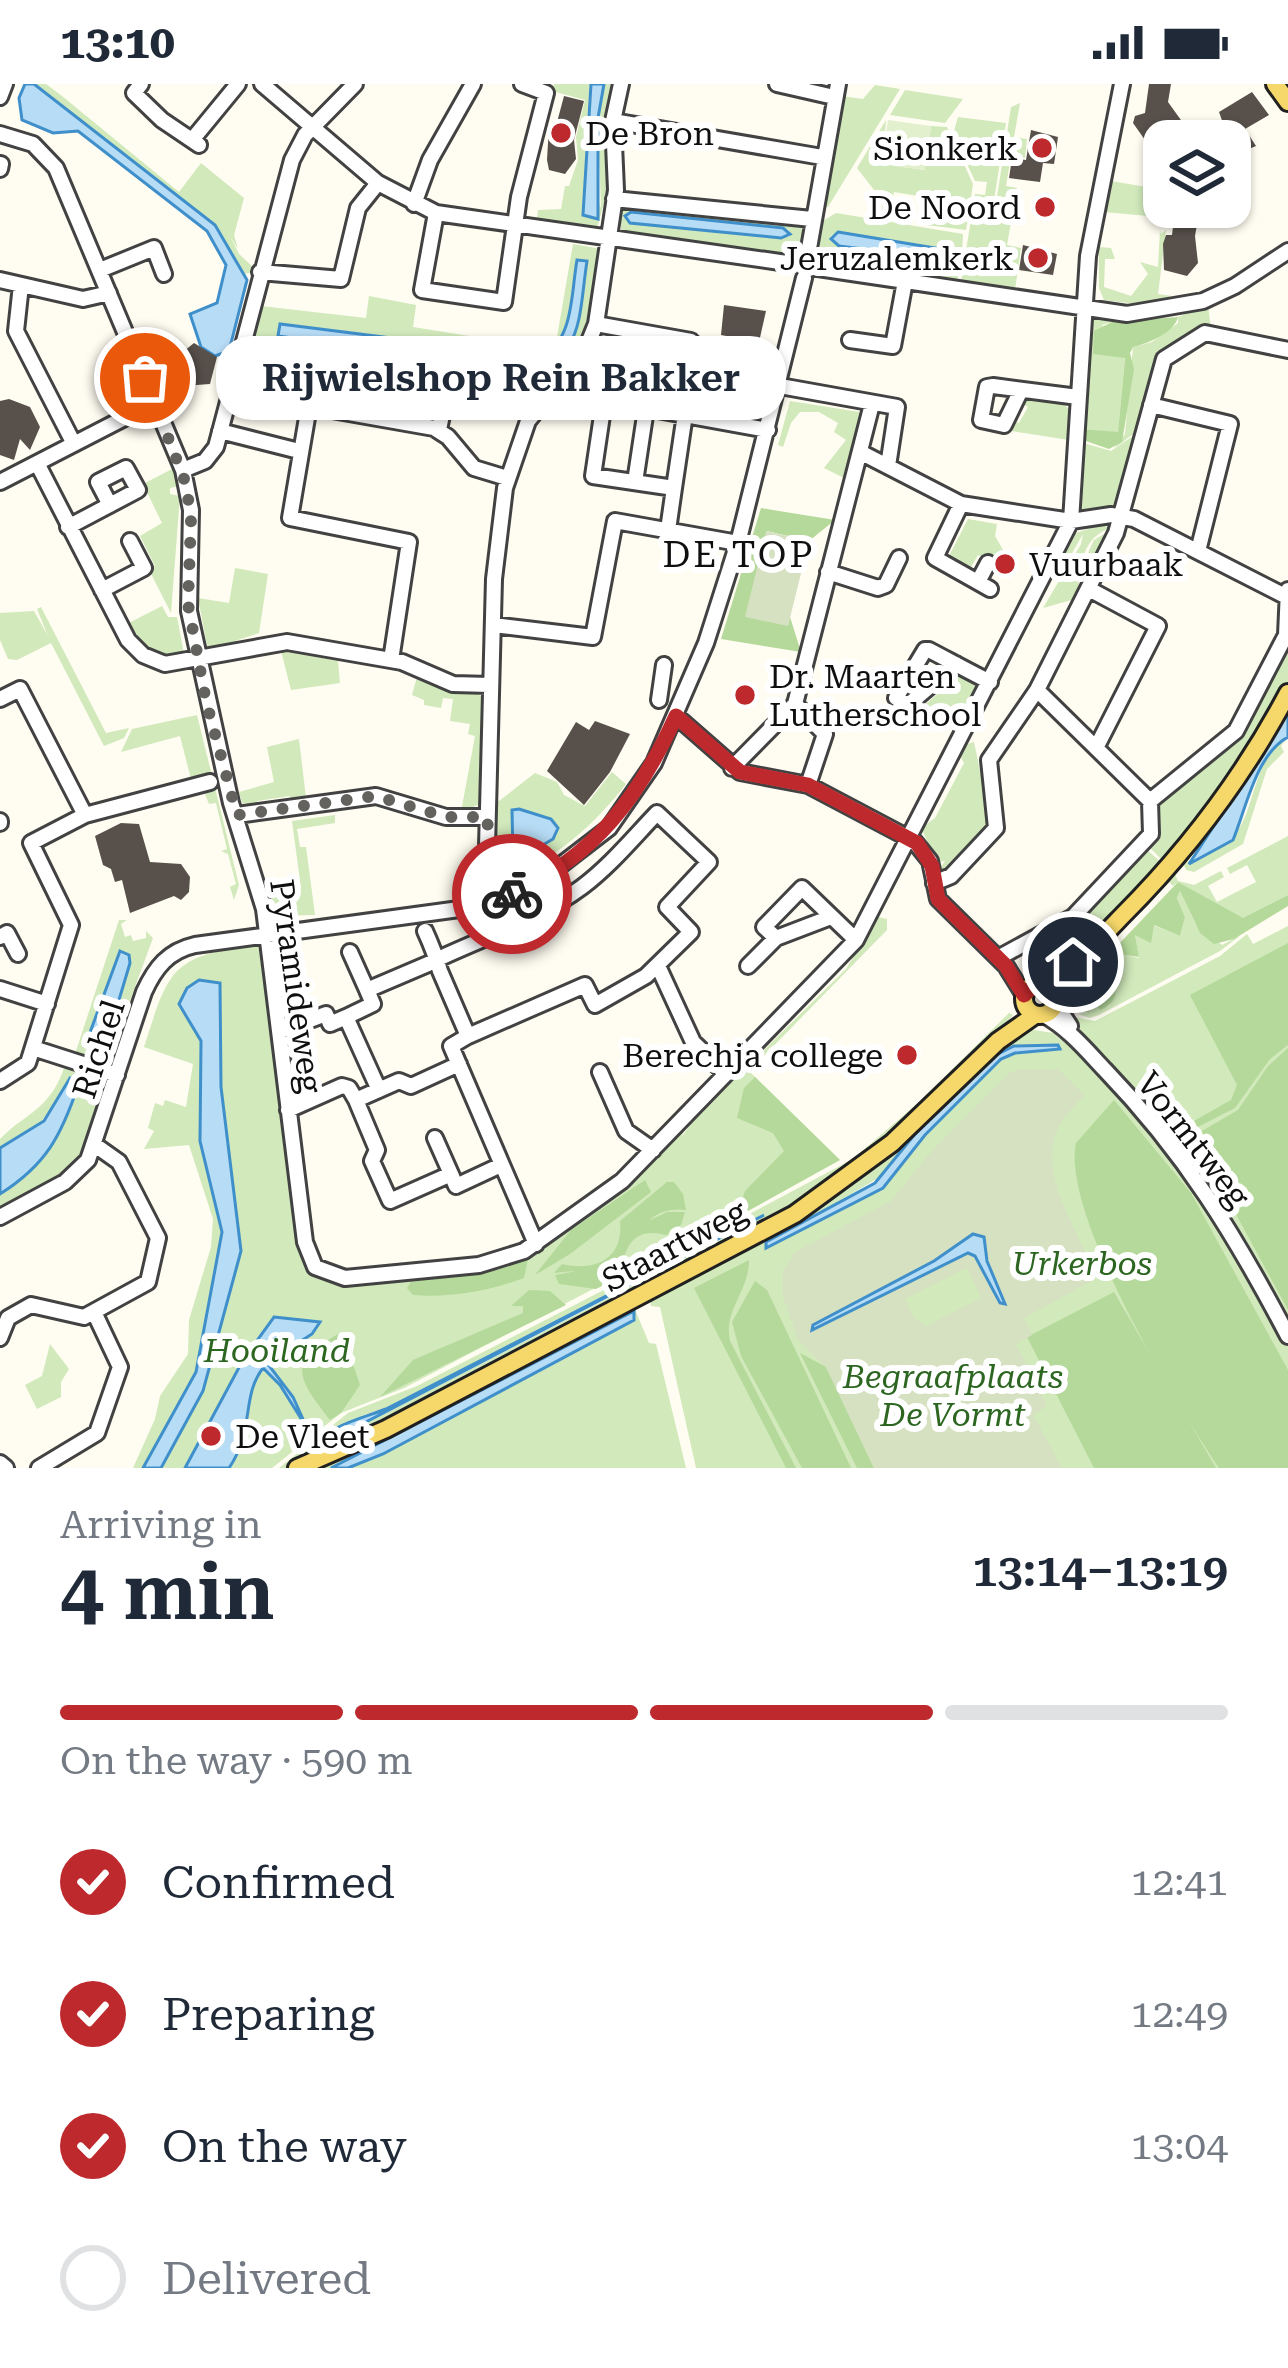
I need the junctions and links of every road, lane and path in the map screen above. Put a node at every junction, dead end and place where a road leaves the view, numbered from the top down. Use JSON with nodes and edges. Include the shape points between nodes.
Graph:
{"nodes":[{"id":1,"x":5,"y":84,"type":"edge"},
{"id":2,"x":141,"y":84,"type":"edge"},
{"id":3,"x":238,"y":84,"type":"edge"},
{"id":4,"x":262,"y":84,"type":"edge"},
{"id":5,"x":355,"y":84,"type":"edge"},
{"id":6,"x":473,"y":84,"type":"edge"},
{"id":7,"x":522,"y":84,"type":"edge"},
{"id":8,"x":621,"y":84,"type":"edge"},
{"id":9,"x":777,"y":84,"type":"edge"},
{"id":10,"x":1122,"y":84,"type":"edge"},
{"id":11,"x":1276,"y":84,"type":"edge"},
{"id":12,"x":836,"y":90,"type":"edge"},
{"id":13,"x":0,"y":98,"type":"edge"},
{"id":14,"x":1288,"y":102,"type":"edge"},
{"id":15,"x":613,"y":121,"type":"junction"},
{"id":16,"x":313,"y":127,"type":"junction"},
{"id":17,"x":0,"y":134,"type":"edge"},
{"id":18,"x":822,"y":157,"type":"junction"},
{"id":19,"x":378,"y":182,"type":"junction"},
{"id":20,"x":614,"y":200,"type":"junction"},
{"id":21,"x":413,"y":205,"type":"junction"},
{"id":22,"x":436,"y":213,"type":"junction"},
{"id":23,"x":812,"y":219,"type":"junction"},
{"id":24,"x":516,"y":224,"type":"junction"},
{"id":25,"x":608,"y":238,"type":"junction"},
{"id":26,"x":1288,"y":250,"type":"edge"},
{"id":27,"x":808,"y":254,"type":"junction"},
{"id":28,"x":794,"y":265,"type":"junction"},
{"id":29,"x":818,"y":268,"type":"junction"},
{"id":30,"x":100,"y":270,"type":"junction"},
{"id":31,"x":260,"y":272,"type":"junction"},
{"id":32,"x":164,"y":274,"type":"dead end"},
{"id":33,"x":804,"y":278,"type":"junction"},
{"id":34,"x":0,"y":280,"type":"edge"},
{"id":35,"x":905,"y":281,"type":"junction"},
{"id":36,"x":21,"y":285,"type":"junction"},
{"id":37,"x":109,"y":293,"type":"junction"},
{"id":38,"x":1083,"y":309,"type":"junction"},
{"id":39,"x":596,"y":324,"type":"junction"},
{"id":40,"x":850,"y":340,"type":"dead end"},
{"id":41,"x":1288,"y":350,"type":"edge"},
{"id":42,"x":780,"y":386,"type":"junction"},
{"id":43,"x":1021,"y":390,"type":"dead end"},
{"id":44,"x":123,"y":391,"type":"dead end"},
{"id":45,"x":553,"y":391,"type":"junction"},
{"id":46,"x":1078,"y":397,"type":"junction"},
{"id":47,"x":604,"y":403,"type":"junction"},
{"id":48,"x":872,"y":404,"type":"junction"},
{"id":49,"x":1151,"y":405,"type":"junction"},
{"id":50,"x":646,"y":409,"type":"junction"},
{"id":51,"x":686,"y":416,"type":"junction"},
{"id":52,"x":394,"y":420,"type":"junction"},
{"id":53,"x":439,"y":430,"type":"junction"},
{"id":54,"x":768,"y":430,"type":"junction"},
{"id":55,"x":220,"y":431,"type":"junction"},
{"id":56,"x":74,"y":444,"type":"junction"},
{"id":57,"x":299,"y":451,"type":"junction"},
{"id":58,"x":860,"y":452,"type":"junction"},
{"id":59,"x":37,"y":463,"type":"junction"},
{"id":60,"x":888,"y":466,"type":"junction"},
{"id":61,"x":183,"y":470,"type":"junction"},
{"id":62,"x":507,"y":478,"type":"junction"},
{"id":63,"x":0,"y":482,"type":"edge"},
{"id":64,"x":634,"y":482,"type":"junction"},
{"id":65,"x":674,"y":488,"type":"junction"},
{"id":66,"x":961,"y":504,"type":"junction"},
{"id":67,"x":110,"y":505,"type":"dead end"},
{"id":68,"x":1122,"y":516,"type":"junction"},
{"id":69,"x":1071,"y":521,"type":"junction"},
{"id":70,"x":68,"y":527,"type":"junction"},
{"id":71,"x":668,"y":530,"type":"junction"},
{"id":72,"x":130,"y":541,"type":"dead end"},
{"id":73,"x":739,"y":543,"type":"junction"},
{"id":74,"x":1198,"y":551,"type":"junction"},
{"id":75,"x":899,"y":558,"type":"dead end"},
{"id":76,"x":988,"y":563,"type":"dead end"},
{"id":77,"x":829,"y":572,"type":"junction"},
{"id":78,"x":102,"y":590,"type":"junction"},
{"id":79,"x":1089,"y":590,"type":"junction"},
{"id":80,"x":1286,"y":593,"type":"edge"},
{"id":81,"x":493,"y":625,"type":"junction"},
{"id":82,"x":198,"y":660,"type":"junction"},
{"id":83,"x":391,"y":660,"type":"junction"},
{"id":84,"x":664,"y":664,"type":"dead end"},
{"id":85,"x":956,"y":664,"type":"dead end"},
{"id":86,"x":990,"y":682,"type":"junction"},
{"id":87,"x":490,"y":685,"type":"junction"},
{"id":88,"x":688,"y":689,"type":"junction"},
{"id":89,"x":1037,"y":690,"type":"junction"},
{"id":90,"x":1288,"y":693,"type":"edge"},
{"id":91,"x":0,"y":699,"type":"edge"},
{"id":92,"x":795,"y":704,"type":"junction"},
{"id":93,"x":676,"y":716,"type":"junction"},
{"id":94,"x":1096,"y":748,"type":"junction"},
{"id":95,"x":732,"y":768,"type":"junction"},
{"id":96,"x":210,"y":782,"type":"dead end"},
{"id":97,"x":808,"y":785,"type":"junction"},
{"id":98,"x":1150,"y":801,"type":"junction"},
{"id":99,"x":85,"y":815,"type":"junction"},
{"id":100,"x":237,"y":815,"type":"junction"},
{"id":101,"x":487,"y":817,"type":"junction"},
{"id":102,"x":910,"y":837,"type":"junction"},
{"id":103,"x":934,"y":883,"type":"junction"},
{"id":104,"x":494,"y":901,"type":"junction"},
{"id":105,"x":832,"y":917,"type":"junction"},
{"id":106,"x":503,"y":929,"type":"junction"},
{"id":107,"x":425,"y":932,"type":"dead end"},
{"id":108,"x":268,"y":936,"type":"junction"},
{"id":109,"x":0,"y":937,"type":"edge"},
{"id":110,"x":776,"y":938,"type":"junction"},
{"id":111,"x":856,"y":940,"type":"junction"},
{"id":112,"x":350,"y":952,"type":"dead end"},
{"id":113,"x":18,"y":954,"type":"dead end"},
{"id":114,"x":436,"y":959,"type":"junction"},
{"id":115,"x":658,"y":966,"type":"junction"},
{"id":116,"x":748,"y":966,"type":"dead end"},
{"id":117,"x":0,"y":988,"type":"edge"},
{"id":118,"x":1029,"y":989,"type":"junction"},
{"id":119,"x":367,"y":990,"type":"junction"},
{"id":120,"x":47,"y":1004,"type":"junction"},
{"id":121,"x":346,"y":1017,"type":"junction"},
{"id":122,"x":281,"y":1031,"type":"junction"},
{"id":123,"x":468,"y":1036,"type":"junction"},
{"id":124,"x":33,"y":1048,"type":"junction"},
{"id":125,"x":459,"y":1064,"type":"junction"},
{"id":126,"x":600,"y":1072,"type":"dead end"},
{"id":127,"x":725,"y":1073,"type":"junction"},
{"id":128,"x":117,"y":1075,"type":"junction"},
{"id":129,"x":0,"y":1081,"type":"edge"},
{"id":130,"x":379,"y":1090,"type":"junction"},
{"id":131,"x":356,"y":1100,"type":"junction"},
{"id":132,"x":288,"y":1110,"type":"junction"},
{"id":133,"x":435,"y":1138,"type":"dead end"},
{"id":134,"x":95,"y":1145,"type":"junction"},
{"id":135,"x":653,"y":1150,"type":"junction"},
{"id":136,"x":502,"y":1165,"type":"junction"},
{"id":137,"x":451,"y":1174,"type":"junction"},
{"id":138,"x":0,"y":1217,"type":"edge"},
{"id":139,"x":536,"y":1244,"type":"junction"},
{"id":140,"x":94,"y":1312,"type":"junction"},
{"id":141,"x":1288,"y":1336,"type":"edge"},
{"id":142,"x":0,"y":1338,"type":"edge"},
{"id":143,"x":341,"y":1449,"type":"junction"},
{"id":144,"x":39,"y":1468,"type":"edge"},
{"id":145,"x":297,"y":1468,"type":"edge"},
{"id":146,"x":313,"y":1468,"type":"edge"}],
"edges":[{"from":1,"to":13,"type":"street"},
{"from":2,"to":3,"type":"street","via":[[134,93],[195,143]]},
{"from":4,"to":16,"type":"street"},
{"from":5,"to":16,"type":"street"},
{"from":6,"to":21,"type":"street"},
{"from":7,"to":24,"type":"street","via":[[546,93]]},
{"from":8,"to":15,"type":"street"},
{"from":9,"to":12,"type":"street"},
{"from":10,"to":38,"type":"street"},
{"from":11,"to":14,"type":"main road"},
{"from":12,"to":18,"type":"street"},
{"from":15,"to":18,"type":"street"},
{"from":15,"to":20,"type":"street"},
{"from":16,"to":19,"type":"street"},
{"from":16,"to":31,"type":"street","via":[[290,164]]},
{"from":17,"to":30,"type":"street","name":"Pyramideweg","via":[[33,144],[52,162]]},
{"from":18,"to":23,"type":"street"},
{"from":19,"to":21,"type":"street"},
{"from":19,"to":31,"type":"street","via":[[358,208],[341,279]]},
{"from":20,"to":23,"type":"street"},
{"from":20,"to":25,"type":"street"},
{"from":21,"to":22,"type":"street"},
{"from":22,"to":24,"type":"street"},
{"from":22,"to":24,"type":"street","via":[[422,290],[504,302]]},
{"from":23,"to":27,"type":"street"},
{"from":24,"to":25,"type":"street"},
{"from":25,"to":28,"type":"street"},
{"from":25,"to":39,"type":"street"},
{"from":26,"to":38,"type":"street","via":[[1196,304],[1141,314]]},
{"from":27,"to":28,"type":"street"},
{"from":27,"to":29,"type":"street"},
{"from":28,"to":33,"type":"street"},
{"from":29,"to":33,"type":"street"},
{"from":29,"to":35,"type":"street"},
{"from":30,"to":32,"type":"street","via":[[154,248]]},
{"from":30,"to":37,"type":"street","name":"Pyramideweg"},
{"from":31,"to":55,"type":"street"},
{"from":33,"to":42,"type":"street"},
{"from":34,"to":36,"type":"street"},
{"from":35,"to":38,"type":"street"},
{"from":35,"to":40,"type":"street","via":[[893,346]]},
{"from":36,"to":37,"type":"street","via":[[82,299]]},
{"from":36,"to":56,"type":"street","via":[[16,331]]},
{"from":37,"to":61,"type":"street","name":"Pyramideweg"},
{"from":38,"to":46,"type":"street"},
{"from":39,"to":45,"type":"street","via":[[586,351]]},
{"from":39,"to":51,"type":"street","via":[[691,340]]},
{"from":41,"to":49,"type":"street","via":[[1202,334],[1164,359]]},
{"from":42,"to":48,"type":"street"},
{"from":42,"to":54,"type":"street"},
{"from":43,"to":46,"type":"street"},
{"from":44,"to":56,"type":"street","via":[[134,412]]},
{"from":45,"to":47,"type":"street"},
{"from":45,"to":62,"type":"street","via":[[528,422]]},
{"from":46,"to":69,"type":"street"},
{"from":47,"to":50,"type":"street"},
{"from":47,"to":64,"type":"street","via":[[593,476]]},
{"from":48,"to":58,"type":"street"},
{"from":48,"to":60,"type":"street","via":[[897,407]]},
{"from":49,"to":68,"type":"street"},
{"from":49,"to":74,"type":"street","via":[[1230,424]]},
{"from":50,"to":51,"type":"street"},
{"from":50,"to":64,"type":"street"},
{"from":51,"to":54,"type":"street"},
{"from":51,"to":65,"type":"street"},
{"from":52,"to":53,"type":"street"},
{"from":52,"to":53,"type":"street","via":[[403,363],[451,370]]},
{"from":52,"to":57,"type":"street","via":[[309,406]]},
{"from":53,"to":62,"type":"street","via":[[470,466]]},
{"from":54,"to":73,"type":"street"},
{"from":55,"to":57,"type":"street"},
{"from":55,"to":61,"type":"street","via":[[210,456]]},
{"from":56,"to":59,"type":"street"},
{"from":57,"to":83,"type":"street","via":[[290,518],[409,542]]},
{"from":58,"to":60,"type":"street"},
{"from":58,"to":77,"type":"street"},
{"from":59,"to":63,"type":"street"},
{"from":59,"to":70,"type":"street"},
{"from":60,"to":66,"type":"street"},
{"from":61,"to":82,"type":"street","name":"Pyramideweg"},
{"from":62,"to":81,"type":"street"},
{"from":64,"to":65,"type":"street"},
{"from":65,"to":71,"type":"street"},
{"from":66,"to":69,"type":"street"},
{"from":66,"to":76,"type":"street","via":[[935,557],[984,585]]},
{"from":67,"to":70,"type":"street"},
{"from":68,"to":69,"type":"street"},
{"from":68,"to":74,"type":"street"},
{"from":68,"to":79,"type":"street"},
{"from":69,"to":86,"type":"street"},
{"from":70,"to":78,"type":"street"},
{"from":71,"to":73,"type":"street"},
{"from":71,"to":81,"type":"street","via":[[615,521],[592,637]]},
{"from":72,"to":78,"type":"street","via":[[144,568]]},
{"from":73,"to":88,"type":"street"},
{"from":74,"to":80,"type":"street"},
{"from":75,"to":77,"type":"street","via":[[877,591]]},
{"from":77,"to":92,"type":"street"},
{"from":78,"to":82,"type":"street","via":[[143,656]]},
{"from":79,"to":89,"type":"street"},
{"from":79,"to":94,"type":"street","via":[[1158,626]]},
{"from":80,"to":98,"type":"street","via":[[1286,635],[1236,731]]},
{"from":81,"to":87,"type":"street"},
{"from":82,"to":83,"type":"street","via":[[277,641]]},
{"from":82,"to":100,"type":"street","name":"Pyramideweg"},
{"from":83,"to":87,"type":"street","via":[[441,682]]},
{"from":84,"to":88,"type":"street","via":[[660,692]]},
{"from":85,"to":86,"type":"street"},
{"from":86,"to":102,"type":"street"},
{"from":87,"to":101,"type":"street"},
{"from":88,"to":93,"type":"street"},
{"from":89,"to":94,"type":"street"},
{"from":89,"to":103,"type":"street","via":[[989,760],[996,828],[951,876]]},
{"from":90,"to":118,"type":"main road","name":"Staartweg","via":[[1191,841],[1078,960]]},
{"from":91,"to":99,"type":"street","via":[[20,689]]},
{"from":92,"to":95,"type":"street"},
{"from":92,"to":97,"type":"street","via":[[825,734]]},
{"from":93,"to":95,"type":"street"},
{"from":93,"to":104,"type":"street","via":[[639,791],[609,828],[568,864]]},
{"from":94,"to":98,"type":"street"},
{"from":95,"to":97,"type":"street"},
{"from":96,"to":99,"type":"street"},
{"from":97,"to":102,"type":"street"},
{"from":98,"to":118,"type":"street","via":[[1148,840],[1070,920]]},
{"from":99,"to":120,"type":"street","via":[[31,843],[71,926]]},
{"from":100,"to":101,"type":"street","via":[[376,796],[446,817]]},
{"from":100,"to":108,"type":"street","name":"Pyramideweg"},
{"from":101,"to":104,"type":"street"},
{"from":102,"to":103,"type":"street","name":"Vormtweg","via":[[925,852]]},
{"from":102,"to":111,"type":"street"},
{"from":103,"to":118,"type":"street","name":"Vormtweg","via":[[938,899]]},
{"from":104,"to":106,"type":"street"},
{"from":104,"to":108,"type":"street"},
{"from":105,"to":110,"type":"street"},
{"from":105,"to":110,"type":"street","via":[[802,888],[764,927]]},
{"from":105,"to":111,"type":"street"},
{"from":106,"to":114,"type":"street"},
{"from":106,"to":115,"type":"street","via":[[584,885],[658,813],[709,862],[667,907],[691,932]]},
{"from":107,"to":114,"type":"street"},
{"from":108,"to":122,"type":"street","name":"Pyramideweg"},
{"from":108,"to":128,"type":"street","name":"Richel","via":[[190,946],[165,959],[144,992]]},
{"from":109,"to":113,"type":"street","via":[[7,934]]},
{"from":110,"to":116,"type":"street"},
{"from":111,"to":127,"type":"street"},
{"from":112,"to":119,"type":"street"},
{"from":114,"to":119,"type":"street"},
{"from":114,"to":123,"type":"street"},
{"from":115,"to":123,"type":"street","via":[[595,1005],[585,985]]},
{"from":115,"to":127,"type":"street","via":[[693,1042]]},
{"from":117,"to":120,"type":"street"},
{"from":118,"to":141,"type":"street","name":"Vormtweg","via":[[1194,1171]]},
{"from":118,"to":143,"type":"main road","name":"Staartweg","via":[[998,1041],[900,1136],[805,1208]]},
{"from":119,"to":121,"type":"street","via":[[374,1004]]},
{"from":120,"to":124,"type":"street"},
{"from":121,"to":122,"type":"street","via":[[330,1024],[326,1014]]},
{"from":121,"to":130,"type":"street"},
{"from":122,"to":132,"type":"street","name":"Pyramideweg"},
{"from":123,"to":125,"type":"street","via":[[451,1046]]},
{"from":124,"to":128,"type":"street"},
{"from":124,"to":129,"type":"street","via":[[27,1065]]},
{"from":125,"to":130,"type":"street","via":[[411,1086],[399,1081]]},
{"from":125,"to":136,"type":"street"},
{"from":126,"to":135,"type":"street","via":[[626,1132]]},
{"from":127,"to":135,"type":"street"},
{"from":128,"to":134,"type":"street","name":"Richel"},
{"from":130,"to":131,"type":"street"},
{"from":131,"to":132,"type":"street","via":[[342,1086]]},
{"from":131,"to":137,"type":"street","via":[[390,1201]]},
{"from":132,"to":139,"type":"street","name":"Pyramideweg","via":[[307,1253],[322,1272],[351,1277],[494,1262]]},
{"from":133,"to":137,"type":"street"},
{"from":134,"to":138,"type":"street","name":"Richel","via":[[69,1179]]},
{"from":134,"to":140,"type":"street","via":[[119,1162],[159,1243],[145,1285]]},
{"from":135,"to":139,"type":"street"},
{"from":136,"to":137,"type":"street","via":[[456,1186]]},
{"from":136,"to":139,"type":"street"},
{"from":140,"to":142,"type":"street","via":[[80,1317],[34,1304],[8,1318]]},
{"from":140,"to":144,"type":"street","via":[[120,1366],[106,1411],[95,1436]]},
{"from":143,"to":145,"type":"main road","name":"Staartweg"},
{"from":143,"to":146,"type":"main road","name":"Staartweg"}]}
